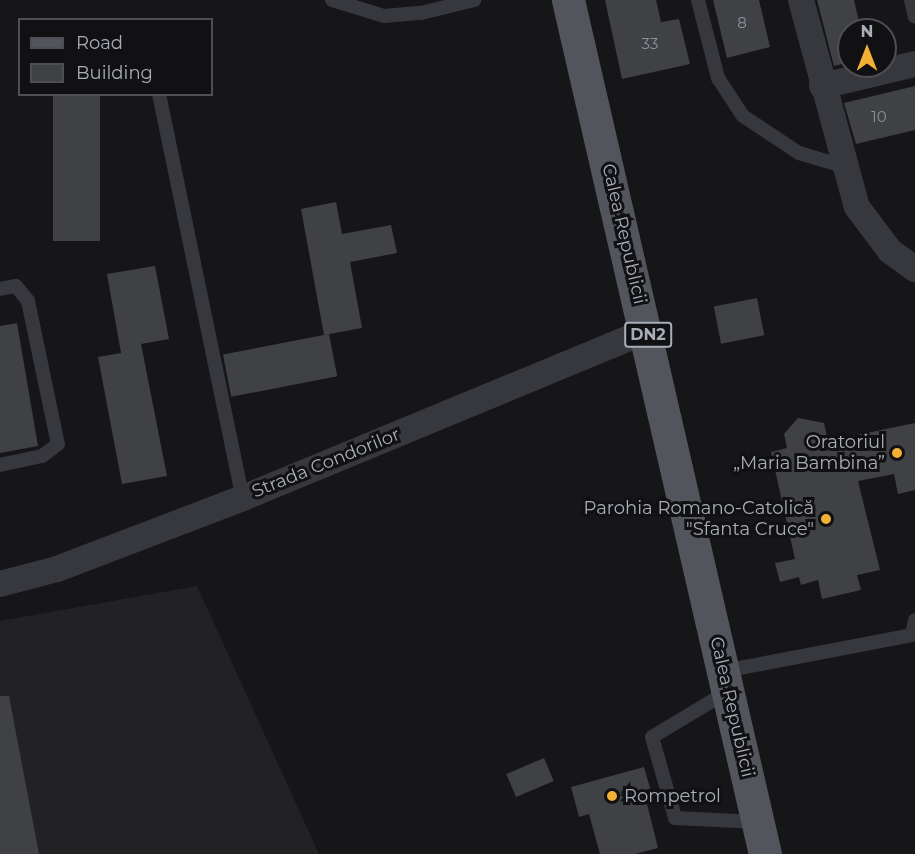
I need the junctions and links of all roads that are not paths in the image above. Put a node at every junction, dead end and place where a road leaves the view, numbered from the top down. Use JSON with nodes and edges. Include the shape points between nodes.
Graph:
{"nodes":[{"id":1,"x":332,"y":0,"type":"edge"},
{"id":2,"x":474,"y":0,"type":"edge"},
{"id":3,"x":568,"y":0,"type":"edge"},
{"id":4,"x":698,"y":0,"type":"edge"},
{"id":5,"x":801,"y":0,"type":"edge"},
{"id":6,"x":911,"y":0,"type":"edge"},
{"id":7,"x":915,"y":17,"type":"edge"},
{"id":8,"x":915,"y":64,"type":"edge"},
{"id":9,"x":822,"y":86,"type":"junction"},
{"id":10,"x":159,"y":96,"type":"edge"},
{"id":11,"x":846,"y":167,"type":"junction"},
{"id":12,"x":915,"y":270,"type":"edge"},
{"id":13,"x":0,"y":289,"type":"edge"},
{"id":14,"x":647,"y":331,"type":"junction"},
{"id":15,"x":0,"y":465,"type":"edge"},
{"id":16,"x":243,"y":498,"type":"junction"},
{"id":17,"x":0,"y":584,"type":"edge"},
{"id":18,"x":915,"y":620,"type":"edge"},
{"id":19,"x":726,"y":681,"type":"junction"},
{"id":20,"x":758,"y":822,"type":"junction"},
{"id":21,"x":765,"y":854,"type":"edge"}],
"edges":[{"from":1,"to":2,"type":"lane","via":[[384,16],[421,13]]},
{"from":3,"to":14,"type":"main road","name":"Calea Republicii","number":"DN2"},
{"from":4,"to":11,"type":"lane","via":[[718,78],[743,116],[799,153]]},
{"from":5,"to":9,"type":"street"},
{"from":6,"to":7,"type":"lane"},
{"from":8,"to":9,"type":"street"},
{"from":9,"to":11,"type":"street"},
{"from":10,"to":16,"type":"lane"},
{"from":11,"to":12,"type":"street","via":[[858,207],[872,230]]},
{"from":13,"to":15,"type":"lane","via":[[16,286],[28,301],[58,444],[42,456]]},
{"from":14,"to":16,"type":"street","name":"Strada Condorilor"},
{"from":14,"to":19,"type":"main road","name":"Calea Republicii","number":"DN2"},
{"from":16,"to":17,"type":"street","name":"Strada Condorilor","via":[[57,569]]},
{"from":18,"to":19,"type":"lane","via":[[912,635]]},
{"from":19,"to":20,"type":"main road","name":"Calea Republicii","number":"DN2"},
{"from":19,"to":20,"type":"lane","via":[[652,737],[675,818]]},
{"from":20,"to":21,"type":"main road","name":"Calea Republicii","number":"DN2"}]}
